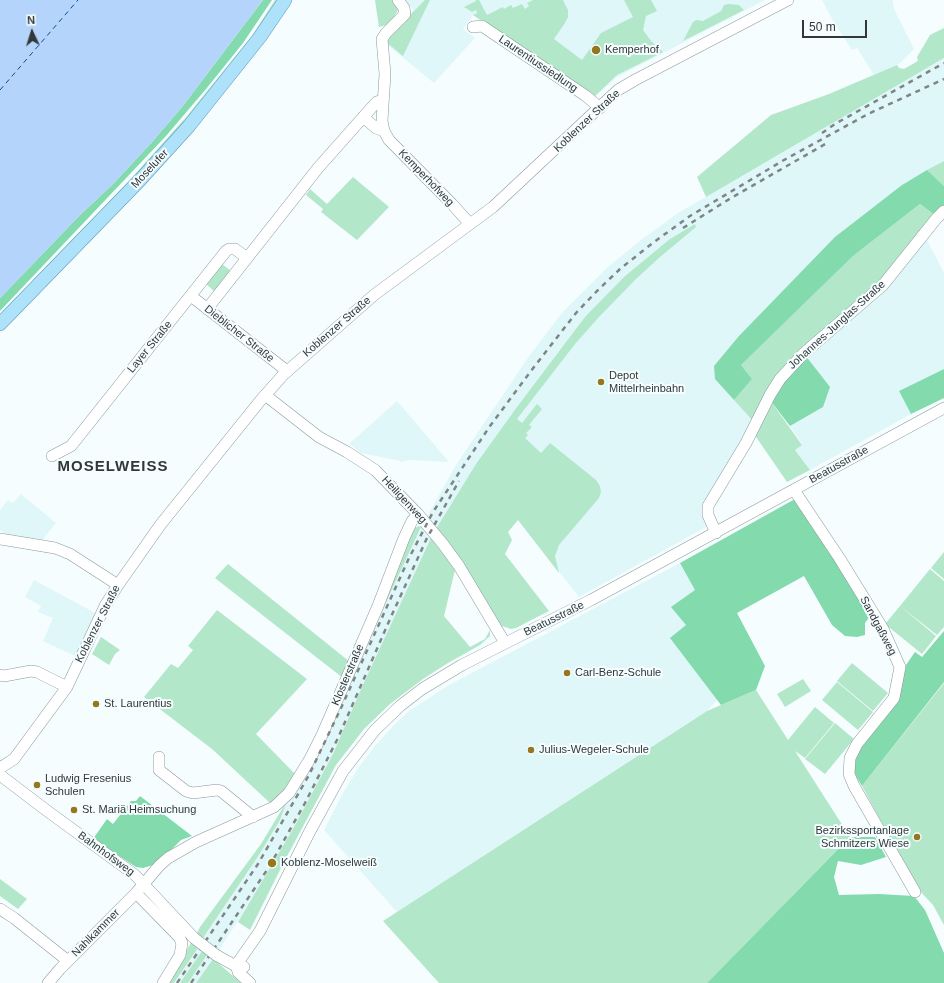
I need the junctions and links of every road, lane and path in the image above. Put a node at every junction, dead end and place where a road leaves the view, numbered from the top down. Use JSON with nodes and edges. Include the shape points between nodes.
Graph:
{"nodes":[{"id":1,"x":285,"y":0,"type":"edge"},
{"id":2,"x":398,"y":0,"type":"edge"},
{"id":3,"x":788,"y":0,"type":"edge"},
{"id":4,"x":473,"y":27,"type":"dead end"},
{"id":5,"x":383,"y":100,"type":"junction"},
{"id":6,"x":600,"y":108,"type":"junction"},
{"id":7,"x":363,"y":117,"type":"junction"},
{"id":8,"x":384,"y":131,"type":"junction"},
{"id":9,"x":944,"y":211,"type":"edge"},
{"id":10,"x":470,"y":224,"type":"junction"},
{"id":11,"x":247,"y":258,"type":"junction"},
{"id":12,"x":191,"y":296,"type":"junction"},
{"id":13,"x":207,"y":309,"type":"junction"},
{"id":14,"x":0,"y":324,"type":"edge"},
{"id":15,"x":287,"y":371,"type":"junction"},
{"id":16,"x":265,"y":395,"type":"junction"},
{"id":17,"x":944,"y":408,"type":"edge"},
{"id":18,"x":52,"y":456,"type":"dead end"},
{"id":19,"x":794,"y":490,"type":"junction"},
{"id":20,"x":418,"y":514,"type":"junction"},
{"id":21,"x":716,"y":533,"type":"junction"},
{"id":22,"x":0,"y":539,"type":"edge"},
{"id":23,"x":118,"y":585,"type":"junction"},
{"id":24,"x":505,"y":643,"type":"junction"},
{"id":25,"x":0,"y":675,"type":"edge"},
{"id":26,"x":67,"y":687,"type":"junction"},
{"id":27,"x":159,"y":757,"type":"dead end"},
{"id":28,"x":0,"y":768,"type":"edge"},
{"id":29,"x":0,"y":775,"type":"edge"},
{"id":30,"x":253,"y":817,"type":"junction"},
{"id":31,"x":140,"y":888,"type":"junction"},
{"id":32,"x":915,"y":892,"type":"dead end"},
{"id":33,"x":0,"y":909,"type":"edge"},
{"id":34,"x":68,"y":961,"type":"junction"},
{"id":35,"x":241,"y":966,"type":"junction"},
{"id":36,"x":248,"y":981,"type":"edge"},
{"id":37,"x":48,"y":983,"type":"edge"},
{"id":38,"x":163,"y":983,"type":"edge"}],
"edges":[{"from":1,"to":14,"type":"main road","name":"Moselufer","via":[[260,37],[189,126]]},
{"from":2,"to":5,"type":"street","via":[[405,14],[382,39]]},
{"from":3,"to":6,"type":"street","name":"Koblenzer Straße","via":[[635,80],[618,90]]},
{"from":4,"to":6,"type":"street","name":"Laurentiussiedlung","via":[[482,26]]},
{"from":5,"to":7,"type":"street","via":[[375,104]]},
{"from":5,"to":8,"type":"street"},
{"from":6,"to":10,"type":"street","name":"Koblenzer Straße","via":[[493,207]]},
{"from":7,"to":8,"type":"street","name":"Kemperhofweg"},
{"from":7,"to":11,"type":"street","via":[[309,178]]},
{"from":8,"to":10,"type":"street","name":"Kemperhofweg","via":[[389,140]]},
{"from":9,"to":21,"type":"street","name":"Johannes-Junglas-Straße","via":[[883,285],[803,354],[780,379],[708,506],[708,518]]},
{"from":10,"to":15,"type":"street","name":"Koblenzer Straße","via":[[374,295]]},
{"from":11,"to":12,"type":"street","name":"Layer Straße","via":[[234,249],[229,249]]},
{"from":11,"to":13,"type":"street"},
{"from":12,"to":13,"type":"street","name":"Dieblicher Straße"},
{"from":12,"to":18,"type":"street","name":"Layer Straße","via":[[71,446]]},
{"from":13,"to":15,"type":"street","name":"Dieblicher Straße"},
{"from":15,"to":16,"type":"street","name":"Koblenzer Straße"},
{"from":16,"to":20,"type":"street","name":"Heiligenweg","via":[[319,437],[375,470]]},
{"from":16,"to":23,"type":"street","name":"Koblenzer Straße","via":[[161,524]]},
{"from":17,"to":19,"type":"street","name":"Beatusstraße"},
{"from":19,"to":21,"type":"street","name":"Beatusstraße"},
{"from":19,"to":32,"type":"street","name":"Sandgaßweg","via":[[883,629],[900,667],[894,698],[857,744],[850,758],[849,774]]},
{"from":20,"to":24,"type":"street","name":"Heiligenweg","via":[[459,566]]},
{"from":20,"to":30,"type":"street","name":"Klosterstraße","via":[[404,538],[378,606],[310,759],[289,793],[274,807]]},
{"from":21,"to":24,"type":"street","name":"Beatusstraße"},
{"from":22,"to":23,"type":"street","via":[[55,548],[70,554]]},
{"from":23,"to":26,"type":"street","name":"Koblenzer Straße","via":[[105,606]]},
{"from":24,"to":35,"type":"street","name":"Beatusstraße","via":[[462,664],[422,689],[400,706],[365,741],[334,786],[260,931],[256,947]]},
{"from":25,"to":26,"type":"street","via":[[31,671]]},
{"from":26,"to":28,"type":"street","name":"Koblenzer Straße","via":[[14,759]]},
{"from":27,"to":30,"type":"street","via":[[159,770],[186,791],[221,791]]},
{"from":29,"to":31,"type":"street","name":"Bahnhofsweg","via":[[135,875]]},
{"from":30,"to":31,"type":"street","name":"Klosterstraße","via":[[196,842],[168,858]]},
{"from":31,"to":34,"type":"street","name":"Nahlkammer"},
{"from":31,"to":35,"type":"street","name":"Bahnhofsweg","bridge":true,"via":[[216,955]]},
{"from":31,"to":38,"type":"street","via":[[182,943],[178,960]]},
{"from":33,"to":34,"type":"street"},
{"from":34,"to":37,"type":"street","name":"Nahlkammer"},
{"from":35,"to":36,"type":"street"}]}
